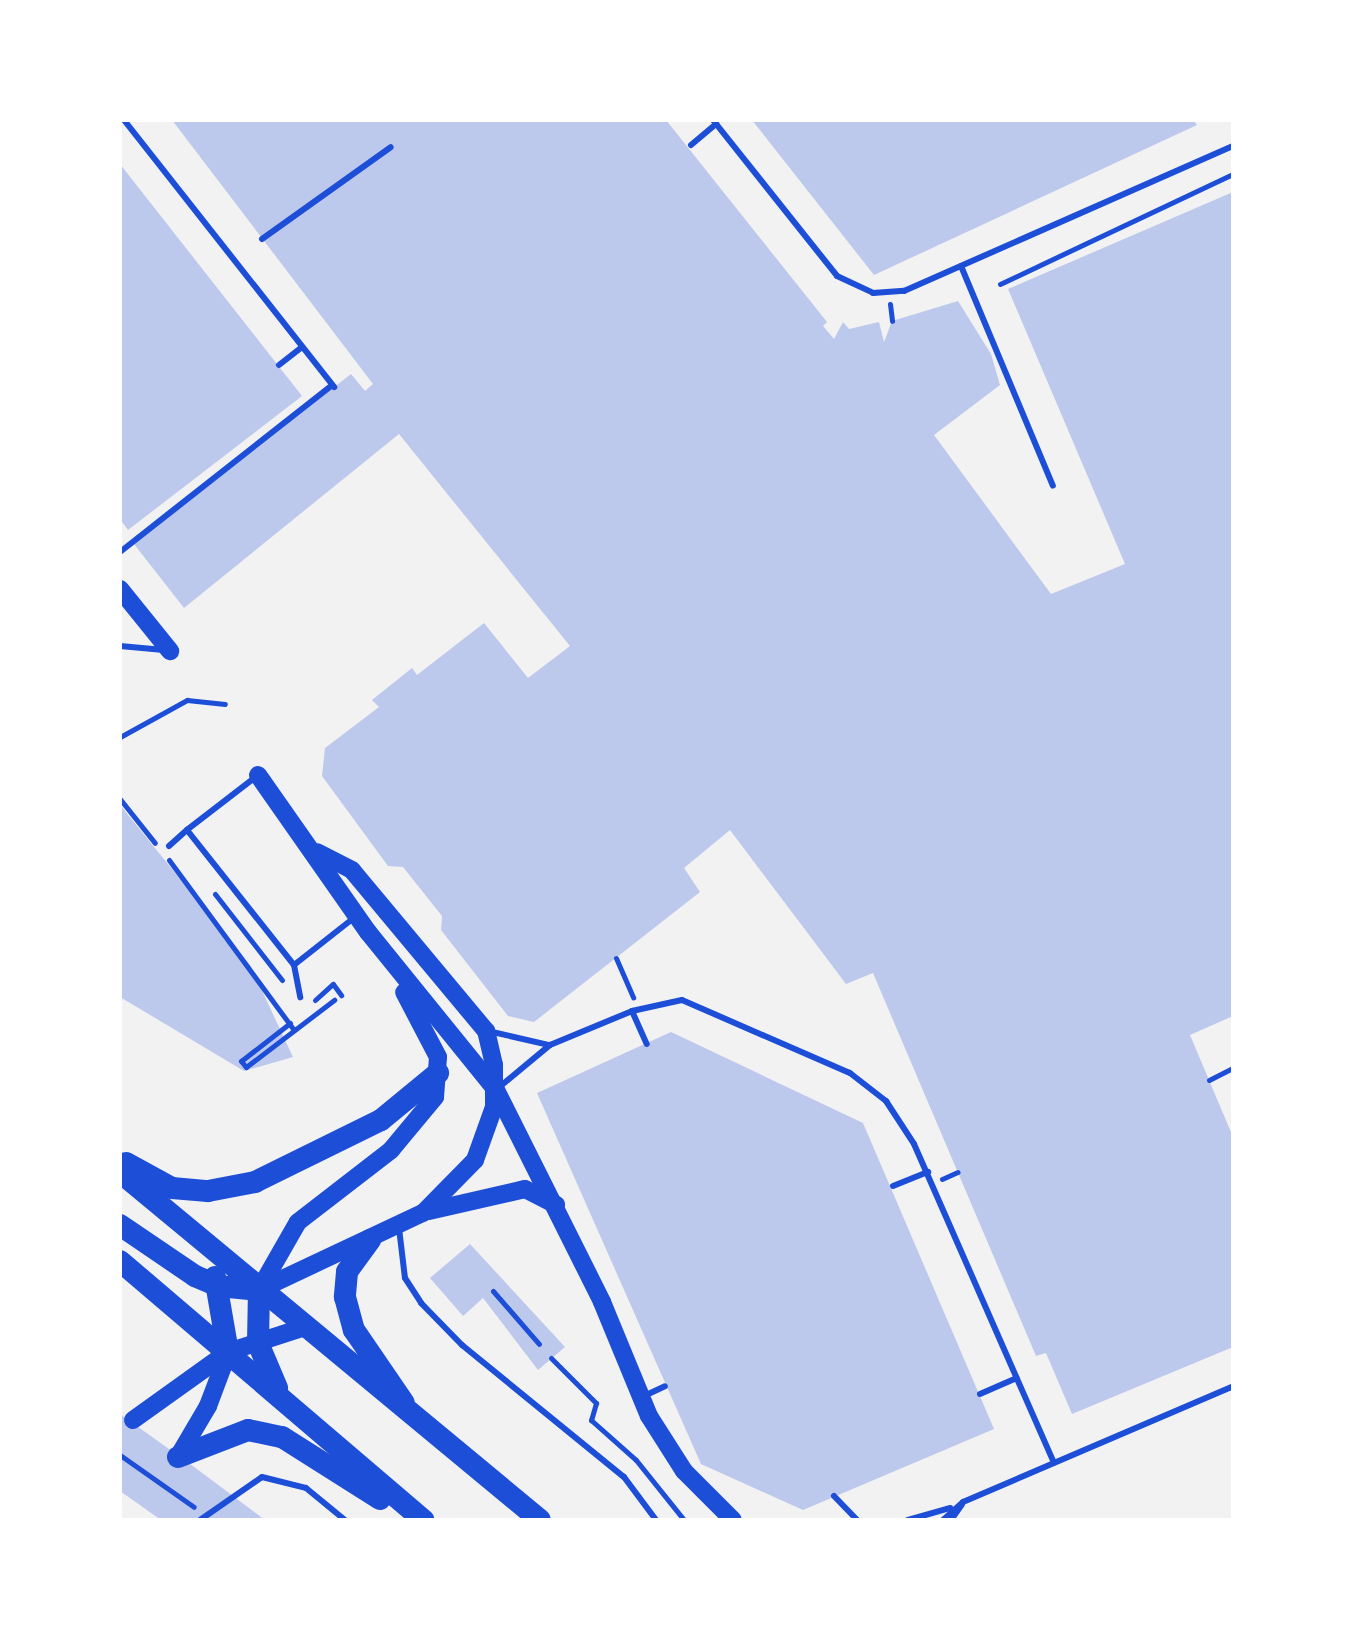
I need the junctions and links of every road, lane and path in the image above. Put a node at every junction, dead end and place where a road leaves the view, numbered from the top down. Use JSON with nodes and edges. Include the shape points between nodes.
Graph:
{"nodes":[{"id":1,"x":124,"y":120,"type":"edge"},
{"id":2,"x":715,"y":122,"type":"edge"},
{"id":3,"x":692,"y":145,"type":"dead end"},
{"id":4,"x":1233,"y":146,"type":"edge"},
{"id":5,"x":391,"y":147,"type":"dead end"},
{"id":6,"x":1233,"y":174,"type":"edge"},
{"id":7,"x":262,"y":238,"type":"dead end"},
{"id":8,"x":961,"y":266,"type":"junction"},
{"id":9,"x":1000,"y":284,"type":"dead end"},
{"id":10,"x":302,"y":347,"type":"junction"},
{"id":11,"x":278,"y":366,"type":"dead end"},
{"id":12,"x":1053,"y":486,"type":"dead end"},
{"id":13,"x":120,"y":552,"type":"edge"},
{"id":14,"x":120,"y":588,"type":"edge"},
{"id":15,"x":120,"y":646,"type":"edge"},
{"id":16,"x":170,"y":650,"type":"joint"},
{"id":17,"x":226,"y":704,"type":"dead end"},
{"id":18,"x":120,"y":736,"type":"edge"},
{"id":19,"x":258,"y":775,"type":"joint"},
{"id":20,"x":120,"y":799,"type":"edge"},
{"id":21,"x":188,"y":830,"type":"junction"},
{"id":22,"x":169,"y":846,"type":"dead end"},
{"id":23,"x":317,"y":852,"type":"junction"},
{"id":24,"x":356,"y":916,"type":"junction"},
{"id":25,"x":368,"y":932,"type":"junction"},
{"id":26,"x":294,"y":965,"type":"junction"},
{"id":27,"x":300,"y":997,"type":"dead end"},
{"id":28,"x":334,"y":1000,"type":"dead end"},
{"id":29,"x":632,"y":1011,"type":"junction"},
{"id":30,"x":289,"y":1022,"type":"junction"},
{"id":31,"x":294,"y":1030,"type":"dead end"},
{"id":32,"x":486,"y":1031,"type":"junction"},
{"id":33,"x":647,"y":1044,"type":"dead end"},
{"id":34,"x":550,"y":1045,"type":"junction"},
{"id":35,"x":1233,"y":1068,"type":"edge"},
{"id":36,"x":438,"y":1073,"type":"junction"},
{"id":37,"x":1209,"y":1080,"type":"dead end"},
{"id":38,"x":496,"y":1090,"type":"junction"},
{"id":39,"x":120,"y":1160,"type":"edge"},
{"id":40,"x":120,"y":1172,"type":"edge"},
{"id":41,"x":928,"y":1172,"type":"junction"},
{"id":42,"x":894,"y":1186,"type":"dead end"},
{"id":43,"x":556,"y":1205,"type":"junction"},
{"id":44,"x":424,"y":1213,"type":"junction"},
{"id":45,"x":120,"y":1225,"type":"edge"},
{"id":46,"x":400,"y":1228,"type":"junction"},
{"id":47,"x":192,"y":1233,"type":"junction"},
{"id":48,"x":370,"y":1240,"type":"junction"},
{"id":49,"x":120,"y":1262,"type":"edge"},
{"id":50,"x":218,"y":1286,"type":"junction"},
{"id":51,"x":259,"y":1290,"type":"junction"},
{"id":52,"x":493,"y":1290,"type":"dead end"},
{"id":53,"x":302,"y":1328,"type":"junction"},
{"id":54,"x":258,"y":1342,"type":"junction"},
{"id":55,"x":539,"y":1344,"type":"dead end"},
{"id":56,"x":228,"y":1352,"type":"junction"},
{"id":57,"x":552,"y":1358,"type":"dead end"},
{"id":58,"x":1018,"y":1378,"type":"junction"},
{"id":59,"x":665,"y":1386,"type":"dead end"},
{"id":60,"x":1233,"y":1386,"type":"edge"},
{"id":61,"x":980,"y":1394,"type":"dead end"},
{"id":62,"x":641,"y":1397,"type":"junction"},
{"id":63,"x":283,"y":1400,"type":"junction"},
{"id":64,"x":414,"y":1418,"type":"junction"},
{"id":65,"x":133,"y":1420,"type":"dead end"},
{"id":66,"x":120,"y":1455,"type":"edge"},
{"id":67,"x":178,"y":1457,"type":"joint"},
{"id":68,"x":1054,"y":1463,"type":"junction"},
{"id":69,"x":834,"y":1496,"type":"dead end"},
{"id":70,"x":963,"y":1502,"type":"junction"},
{"id":71,"x":953,"y":1507,"type":"junction"},
{"id":72,"x":198,"y":1510,"type":"dead end"},
{"id":73,"x":200,"y":1520,"type":"edge"},
{"id":74,"x":345,"y":1520,"type":"edge"},
{"id":75,"x":409,"y":1520,"type":"edge"},
{"id":76,"x":423,"y":1520,"type":"edge"},
{"id":77,"x":540,"y":1520,"type":"edge"},
{"id":78,"x":656,"y":1520,"type":"edge"},
{"id":79,"x":684,"y":1520,"type":"edge"},
{"id":80,"x":733,"y":1520,"type":"edge"},
{"id":81,"x":857,"y":1520,"type":"edge"},
{"id":82,"x":908,"y":1520,"type":"edge"},
{"id":83,"x":943,"y":1520,"type":"edge"},
{"id":84,"x":952,"y":1520,"type":"edge"}],
"edges":[{"from":1,"to":10,"type":"lane"},
{"from":2,"to":3,"type":"lane"},
{"from":2,"to":8,"type":"lane","via":[[837,276],[854,287],[904,291]]},
{"from":4,"to":8,"type":"lane"},
{"from":5,"to":7,"type":"lane"},
{"from":6,"to":9,"type":"path"},
{"from":8,"to":12,"type":"lane"},
{"from":10,"to":11,"type":"lane"},
{"from":10,"to":13,"type":"lane","via":[[333,386]]},
{"from":14,"to":16,"type":"street"},
{"from":15,"to":16,"type":"lane"},
{"from":17,"to":18,"type":"path","via":[[187,700]]},
{"from":19,"to":21,"type":"lane"},
{"from":19,"to":23,"type":"street"},
{"from":20,"to":30,"type":"path"},
{"from":21,"to":22,"type":"lane"},
{"from":21,"to":26,"type":"lane"},
{"from":23,"to":24,"type":"street"},
{"from":23,"to":32,"type":"street","via":[[352,870]]},
{"from":24,"to":25,"type":"street"},
{"from":24,"to":26,"type":"lane"},
{"from":25,"to":36,"type":"street","via":[[425,1026]]},
{"from":25,"to":38,"type":"street"},
{"from":26,"to":27,"type":"lane"},
{"from":28,"to":30,"type":"path","via":[[246,1067],[241,1061]]},
{"from":29,"to":33,"type":"lane"},
{"from":29,"to":34,"type":"lane"},
{"from":29,"to":41,"type":"lane","via":[[663,1001],[705,1005],[850,1073],[886,1101]]},
{"from":30,"to":31,"type":"path"},
{"from":32,"to":34,"type":"lane"},
{"from":32,"to":38,"type":"street"},
{"from":34,"to":38,"type":"lane"},
{"from":35,"to":37,"type":"path"},
{"from":36,"to":39,"type":"main road","via":[[380,1120],[255,1182],[208,1191],[172,1188]]},
{"from":36,"to":51,"type":"street","via":[[435,1097],[420,1122],[298,1222]]},
{"from":38,"to":43,"type":"street"},
{"from":38,"to":44,"type":"street","via":[[475,1160]]},
{"from":40,"to":47,"type":"main road"},
{"from":41,"to":42,"type":"lane"},
{"from":41,"to":58,"type":"lane"},
{"from":43,"to":44,"type":"street","via":[[525,1189]]},
{"from":43,"to":62,"type":"street"},
{"from":44,"to":46,"type":"street"},
{"from":45,"to":50,"type":"main road"},
{"from":46,"to":48,"type":"street"},
{"from":46,"to":78,"type":"lane","via":[[404,1278],[421,1303],[462,1345],[624,1477]]},
{"from":47,"to":50,"type":"main road"},
{"from":47,"to":51,"type":"main road"},
{"from":48,"to":51,"type":"street"},
{"from":48,"to":64,"type":"main road","via":[[346,1272],[345,1298],[354,1330]]},
{"from":49,"to":56,"type":"main road"},
{"from":50,"to":51,"type":"main road"},
{"from":50,"to":56,"type":"main road"},
{"from":51,"to":53,"type":"main road"},
{"from":51,"to":54,"type":"main road"},
{"from":52,"to":55,"type":"path"},
{"from":53,"to":54,"type":"street"},
{"from":53,"to":64,"type":"main road"},
{"from":54,"to":56,"type":"street"},
{"from":54,"to":63,"type":"main road"},
{"from":56,"to":63,"type":"main road"},
{"from":56,"to":65,"type":"street"},
{"from":56,"to":67,"type":"street","via":[[208,1406]]},
{"from":57,"to":79,"type":"path","via":[[596,1403],[592,1420],[636,1460]]},
{"from":58,"to":61,"type":"lane"},
{"from":58,"to":68,"type":"lane"},
{"from":59,"to":62,"type":"lane"},
{"from":60,"to":68,"type":"lane"},
{"from":62,"to":80,"type":"street","via":[[684,1471]]},
{"from":63,"to":76,"type":"main road"},
{"from":64,"to":77,"type":"main road"},
{"from":66,"to":72,"type":"path"},
{"from":67,"to":75,"type":"main road","via":[[248,1430],[282,1437]]},
{"from":68,"to":70,"type":"lane"},
{"from":69,"to":81,"type":"lane"},
{"from":70,"to":71,"type":"lane"},
{"from":70,"to":84,"type":"lane"},
{"from":71,"to":82,"type":"lane"},
{"from":71,"to":83,"type":"lane"},
{"from":73,"to":74,"type":"lane","via":[[262,1477],[306,1488]]}]}
